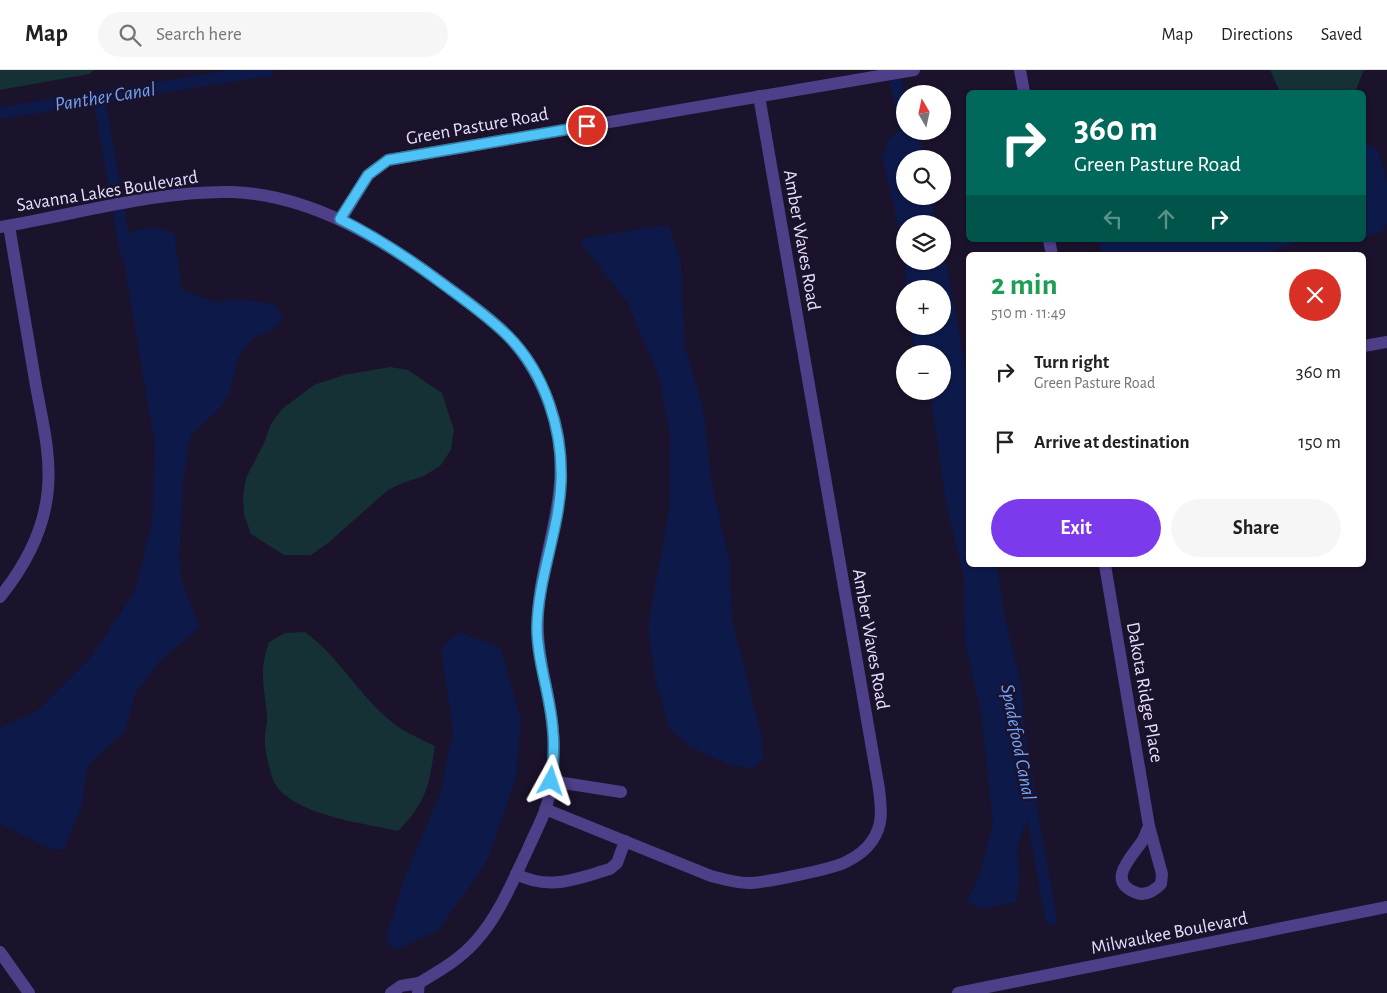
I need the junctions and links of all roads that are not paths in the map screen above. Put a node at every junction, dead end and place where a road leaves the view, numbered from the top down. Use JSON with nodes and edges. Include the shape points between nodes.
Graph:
{"nodes":[{"id":1,"x":914,"y":70,"type":"edge"},
{"id":2,"x":1020,"y":70,"type":"edge"},
{"id":3,"x":1024,"y":90,"type":"edge"},
{"id":4,"x":759,"y":96,"type":"junction"},
{"id":5,"x":340,"y":219,"type":"junction"},
{"id":6,"x":5,"y":226,"type":"edge"},
{"id":7,"x":1387,"y":342,"type":"edge"},
{"id":8,"x":1366,"y":346,"type":"edge"},
{"id":9,"x":1105,"y":567,"type":"edge"},
{"id":10,"x":0,"y":597,"type":"edge"},
{"id":11,"x":551,"y":781,"type":"junction"},
{"id":12,"x":621,"y":792,"type":"dead end"},
{"id":13,"x":545,"y":809,"type":"junction"},
{"id":14,"x":1149,"y":826,"type":"junction"},
{"id":15,"x":625,"y":841,"type":"junction"},
{"id":16,"x":516,"y":874,"type":"junction"},
{"id":17,"x":1387,"y":907,"type":"edge"},
{"id":18,"x":0,"y":952,"type":"edge"},
{"id":19,"x":418,"y":988,"type":"edge"},
{"id":20,"x":29,"y":993,"type":"edge"},
{"id":21,"x":391,"y":993,"type":"edge"},
{"id":22,"x":958,"y":993,"type":"edge"}],
"edges":[{"from":1,"to":4,"type":"street","name":"Green Pasture Road"},
{"from":2,"to":3,"type":"street"},
{"from":4,"to":5,"type":"street","name":"Green Pasture Road","via":[[388,160],[368,175]]},
{"from":4,"to":15,"type":"street","name":"Amber Waves Road","via":[[882,814],[872,841],[860,854],[844,863],[749,883],[711,876]]},
{"from":5,"to":6,"type":"street","name":"Savanna Lakes Boulevard","via":[[266,196],[210,192]]},
{"from":5,"to":11,"type":"street","name":"Savanna Lakes Boulevard","via":[[424,270],[489,318],[524,356],[549,402],[557,430],[561,481],[537,627],[538,652],[553,731]]},
{"from":6,"to":10,"type":"street","via":[[44,434],[48,487],[33,544],[18,575]]},
{"from":7,"to":8,"type":"street"},
{"from":9,"to":14,"type":"street","name":"Dakota Ridge Place"},
{"from":11,"to":12,"type":"street"},
{"from":11,"to":13,"type":"street","name":"Savanna Lakes Boulevard"},
{"from":13,"to":15,"type":"street","name":"Amber Waves Road"},
{"from":13,"to":16,"type":"street","name":"Savanna Lakes Boulevard"},
{"from":14,"to":14,"type":"street","name":"Dakota Ridge Place","via":[[1143,840],[1125,863],[1122,874],[1124,884],[1143,895],[1161,884]]},
{"from":15,"to":16,"type":"street","via":[[617,863],[610,869],[548,884],[532,882]]},
{"from":16,"to":19,"type":"street","name":"Savanna Lakes Boulevard","via":[[492,921],[477,941]]},
{"from":17,"to":22,"type":"street","name":"Milwaukee Boulevard"},
{"from":18,"to":20,"type":"street"},
{"from":19,"to":21,"type":"street","name":"Savanna Lakes Boulevard","via":[[401,986]]}]}
